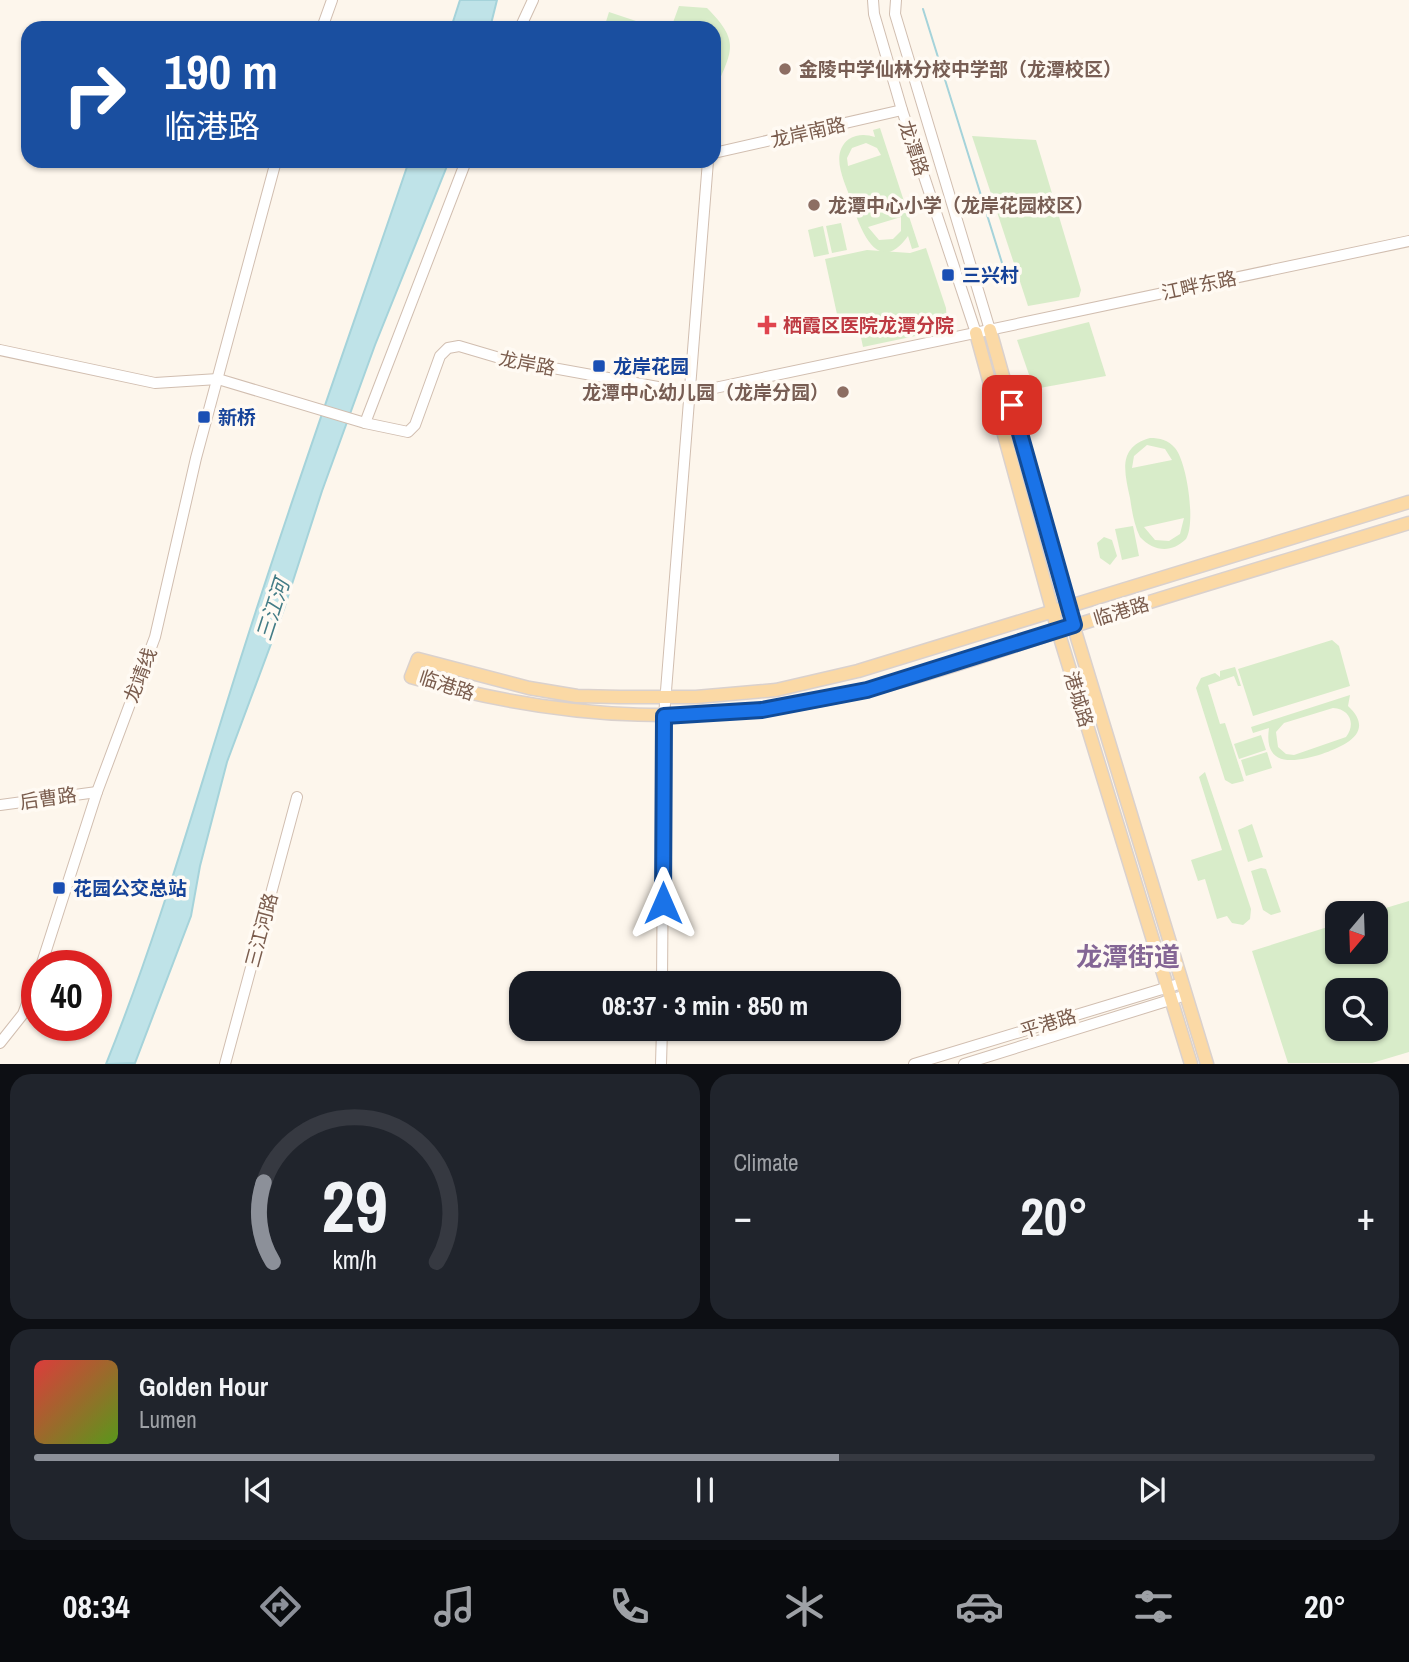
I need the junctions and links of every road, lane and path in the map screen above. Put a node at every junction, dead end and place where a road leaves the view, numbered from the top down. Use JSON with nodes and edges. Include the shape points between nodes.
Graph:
{"nodes":[{"id":1,"x":332,"y":0,"type":"edge"},
{"id":2,"x":533,"y":0,"type":"edge"},
{"id":3,"x":873,"y":0,"type":"edge"},
{"id":4,"x":896,"y":0,"type":"edge"},
{"id":5,"x":324,"y":21,"type":"edge"},
{"id":6,"x":523,"y":21,"type":"edge"},
{"id":7,"x":902,"y":110,"type":"junction"},
{"id":8,"x":721,"y":151,"type":"edge"},
{"id":9,"x":274,"y":168,"type":"edge"},
{"id":10,"x":463,"y":168,"type":"edge"},
{"id":11,"x":707,"y":168,"type":"edge"},
{"id":12,"x":1409,"y":241,"type":"edge"},
{"id":13,"x":990,"y":330,"type":"junction"},
{"id":14,"x":976,"y":333,"type":"junction"},
{"id":15,"x":0,"y":351,"type":"edge"},
{"id":16,"x":218,"y":379,"type":"junction"},
{"id":17,"x":691,"y":393,"type":"junction"},
{"id":18,"x":365,"y":423,"type":"junction"},
{"id":19,"x":1409,"y":502,"type":"edge"},
{"id":20,"x":1409,"y":523,"type":"edge"},
{"id":21,"x":1068,"y":608,"type":"junction"},
{"id":22,"x":1054,"y":612,"type":"junction"},
{"id":23,"x":1074,"y":625,"type":"junction"},
{"id":24,"x":1058,"y":631,"type":"junction"},
{"id":25,"x":668,"y":697,"type":"junction"},
{"id":26,"x":664,"y":716,"type":"junction"},
{"id":27,"x":97,"y":792,"type":"junction"},
{"id":28,"x":297,"y":797,"type":"dead end"},
{"id":29,"x":0,"y":805,"type":"edge"},
{"id":30,"x":46,"y":950,"type":"edge"},
{"id":31,"x":662,"y":971,"type":"edge"},
{"id":32,"x":1184,"y":989,"type":"junction"},
{"id":33,"x":1168,"y":993,"type":"junction"},
{"id":34,"x":21,"y":1017,"type":"edge"},
{"id":35,"x":662,"y":1041,"type":"edge"},
{"id":36,"x":0,"y":1043,"type":"edge"},
{"id":37,"x":225,"y":1063,"type":"edge"},
{"id":38,"x":662,"y":1063,"type":"edge"},
{"id":39,"x":914,"y":1063,"type":"edge"},
{"id":40,"x":964,"y":1063,"type":"edge"},
{"id":41,"x":1191,"y":1063,"type":"edge"},
{"id":42,"x":1206,"y":1063,"type":"edge"}],
"edges":[{"from":1,"to":5,"type":"street"},
{"from":2,"to":6,"type":"street"},
{"from":3,"to":7,"type":"street","name":"龙潭路"},
{"from":4,"to":13,"type":"street","name":"龙潭路","via":[[895,14]]},
{"from":7,"to":8,"type":"street","name":"龙岸南路"},
{"from":7,"to":14,"type":"street","name":"龙潭路"},
{"from":9,"to":16,"type":"street","name":"龙靖线"},
{"from":10,"to":18,"type":"street"},
{"from":11,"to":17,"type":"street"},
{"from":12,"to":13,"type":"street","name":"江畔东路"},
{"from":13,"to":14,"type":"street","name":"龙岸路"},
{"from":13,"to":21,"type":"main road","name":"港城路"},
{"from":14,"to":17,"type":"street","name":"龙岸路"},
{"from":14,"to":22,"type":"main road","name":"港城路"},
{"from":15,"to":16,"type":"street","via":[[155,383]]},
{"from":16,"to":18,"type":"street"},
{"from":16,"to":27,"type":"street","name":"龙靖线","via":[[155,638]]},
{"from":17,"to":18,"type":"street","name":"龙岸路","via":[[503,359],[459,346],[440,356],[415,425],[408,432]]},
{"from":17,"to":25,"type":"street"},
{"from":19,"to":21,"type":"main road","name":"临港路"},
{"from":20,"to":23,"type":"main road","name":"临港路"},
{"from":21,"to":22,"type":"main road","name":"临港路"},
{"from":21,"to":23,"type":"main road","name":"港城路"},
{"from":22,"to":24,"type":"main road","name":"港城路"},
{"from":22,"to":25,"type":"main road","name":"临港路","via":[[858,671],[776,690]]},
{"from":23,"to":24,"type":"main road","name":"临港路"},
{"from":23,"to":32,"type":"main road","name":"港城路"},
{"from":24,"to":26,"type":"main road","name":"临港路","via":[[867,690],[762,710]]},
{"from":24,"to":33,"type":"main road","name":"港城路"},
{"from":25,"to":26,"type":"street"},
{"from":25,"to":26,"type":"main road","name":"临港路","via":[[577,696],[418,659],[411,677],[469,694],[576,713]]},
{"from":26,"to":31,"type":"street"},
{"from":27,"to":29,"type":"street","name":"后曹路"},
{"from":27,"to":30,"type":"street","name":"龙靖线"},
{"from":28,"to":37,"type":"street","name":"三江河路"},
{"from":32,"to":33,"type":"street","name":"平港路"},
{"from":32,"to":42,"type":"main road","name":"港城路"},
{"from":33,"to":39,"type":"street","name":"平港路"},
{"from":33,"to":40,"type":"street","name":"平港路"},
{"from":33,"to":41,"type":"main road","name":"港城路"},
{"from":34,"to":36,"type":"street"},
{"from":35,"to":38,"type":"street"}]}
